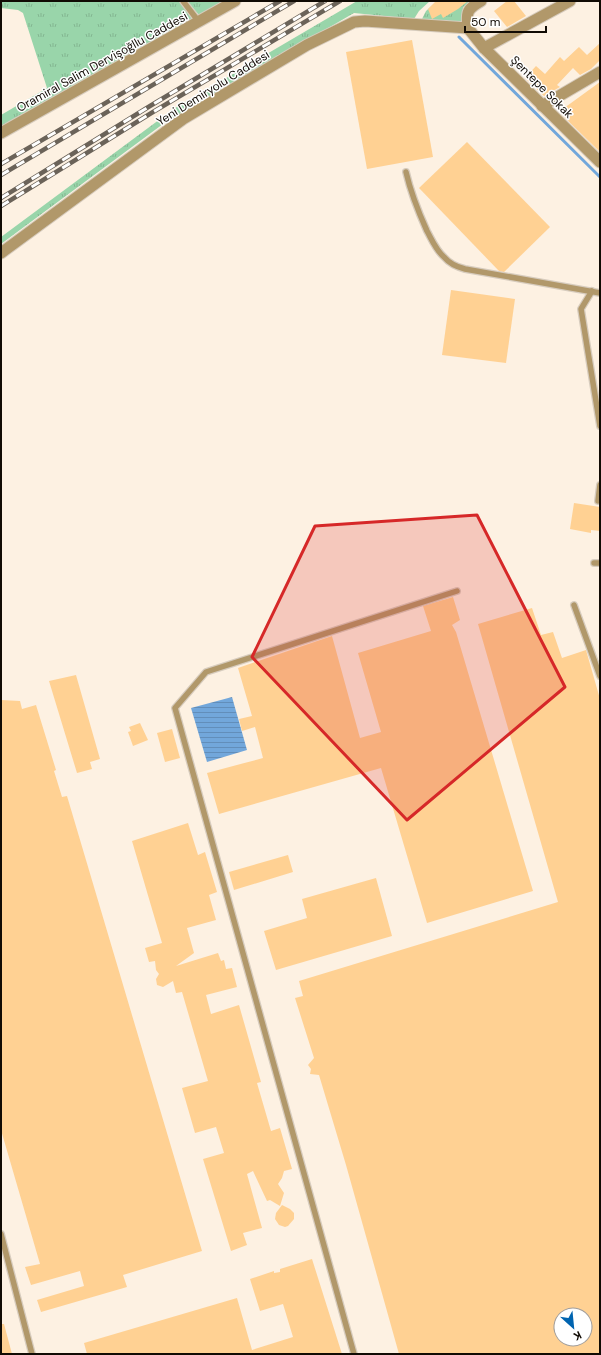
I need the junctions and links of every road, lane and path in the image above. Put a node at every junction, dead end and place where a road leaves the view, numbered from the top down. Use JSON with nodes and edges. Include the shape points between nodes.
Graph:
{"nodes":[{"id":1,"x":183,"y":1,"type":"edge"},
{"id":2,"x":235,"y":1,"type":"edge"},
{"id":3,"x":481,"y":1,"type":"edge"},
{"id":4,"x":570,"y":1,"type":"edge"},
{"id":5,"x":199,"y":22,"type":"junction"},
{"id":6,"x":468,"y":28,"type":"junction"},
{"id":7,"x":484,"y":48,"type":"junction"},
{"id":8,"x":600,"y":72,"type":"edge"},
{"id":9,"x":542,"y":106,"type":"junction"},
{"id":10,"x":1,"y":133,"type":"edge"},
{"id":11,"x":599,"y":159,"type":"edge"},
{"id":12,"x":406,"y":172,"type":"dead end"},
{"id":13,"x":1,"y":253,"type":"edge"},
{"id":14,"x":592,"y":291,"type":"junction"},
{"id":15,"x":600,"y":293,"type":"edge"},
{"id":16,"x":600,"y":426,"type":"edge"},
{"id":17,"x":600,"y":485,"type":"edge"},
{"id":18,"x":598,"y":501,"type":"dead end"},
{"id":19,"x":457,"y":591,"type":"dead end"},
{"id":20,"x":574,"y":605,"type":"dead end"},
{"id":21,"x":600,"y":676,"type":"edge"},
{"id":22,"x":1,"y":1234,"type":"edge"},
{"id":23,"x":32,"y":1354,"type":"edge"},
{"id":24,"x":354,"y":1354,"type":"edge"}],
"edges":[{"from":1,"to":5,"type":"lane"},
{"from":2,"to":5,"type":"street","name":"Oramiral Salim Dervişoğllu Caddesi"},
{"from":3,"to":6,"type":"street","via":[[468,11]]},
{"from":4,"to":7,"type":"street"},
{"from":5,"to":10,"type":"street","name":"Oramiral Salim Dervişoğllu Caddesi"},
{"from":6,"to":7,"type":"street","name":"Şentepe Sokak"},
{"from":6,"to":13,"type":"street","name":"Yeni Demiryolu Caddesi","via":[[365,21],[348,25],[307,45],[183,119]]},
{"from":7,"to":9,"type":"street","name":"Şentepe Sokak"},
{"from":8,"to":9,"type":"street"},
{"from":9,"to":11,"type":"street","name":"Şentepe Sokak"},
{"from":12,"to":14,"type":"lane","via":[[416,208],[435,246],[450,262],[465,269]]},
{"from":14,"to":15,"type":"lane"},
{"from":14,"to":16,"type":"lane","via":[[581,309]]},
{"from":17,"to":18,"type":"lane"},
{"from":19,"to":24,"type":"lane","via":[[206,672],[175,708]]},
{"from":20,"to":21,"type":"lane"},
{"from":22,"to":23,"type":"lane"}]}
